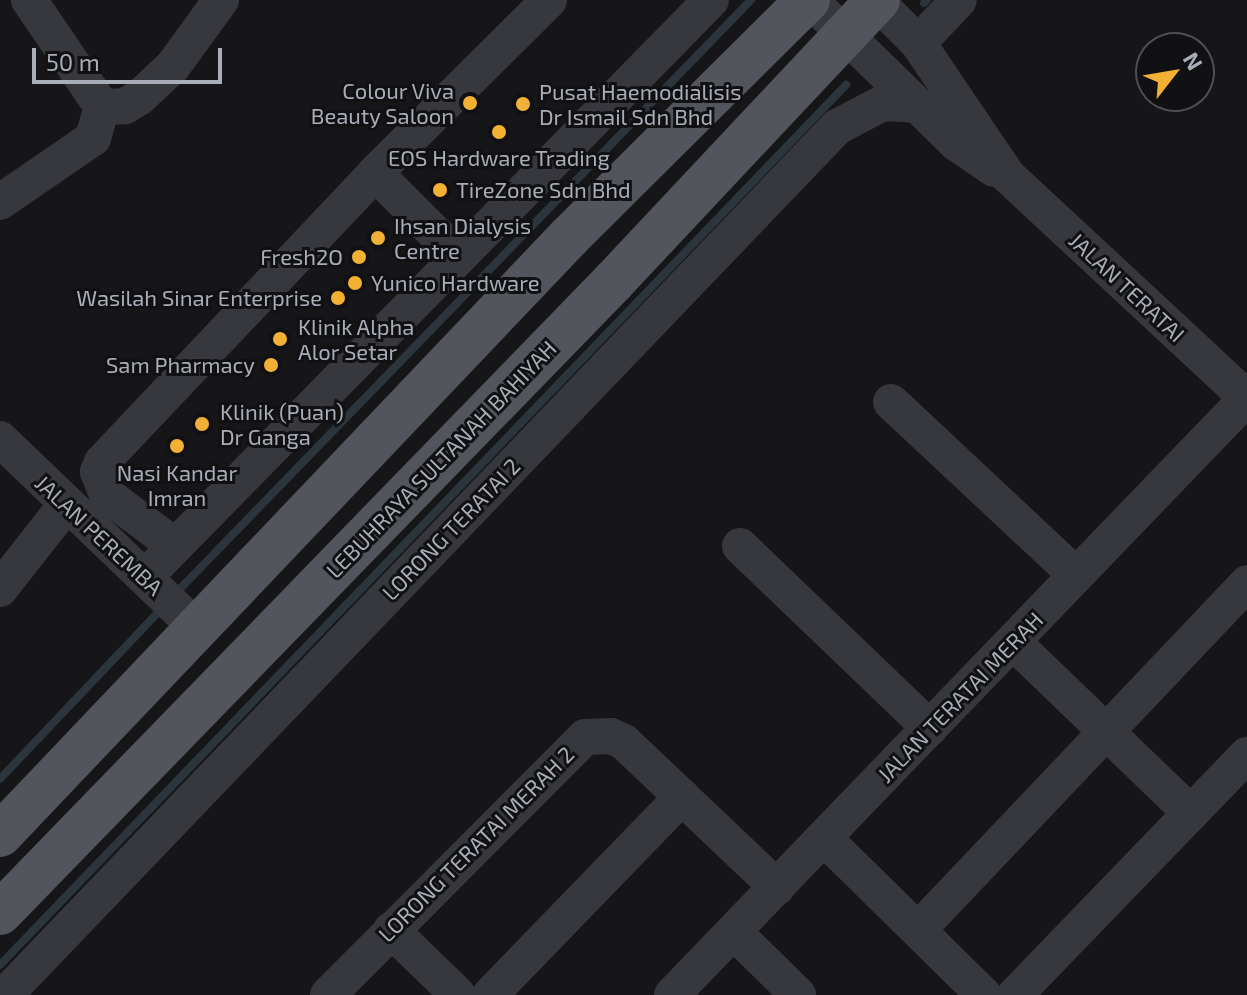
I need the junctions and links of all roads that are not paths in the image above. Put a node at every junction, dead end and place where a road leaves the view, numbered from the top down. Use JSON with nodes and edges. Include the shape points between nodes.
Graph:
{"nodes":[{"id":1,"x":29,"y":0,"type":"edge"},
{"id":2,"x":221,"y":0,"type":"edge"},
{"id":3,"x":549,"y":0,"type":"edge"},
{"id":4,"x":711,"y":0,"type":"edge"},
{"id":5,"x":809,"y":0,"type":"edge"},
{"id":6,"x":959,"y":0,"type":"edge"},
{"id":7,"x":876,"y":1,"type":"edge"},
{"id":8,"x":845,"y":36,"type":"junction"},
{"id":9,"x":918,"y":43,"type":"junction"},
{"id":10,"x":917,"y":105,"type":"junction"},
{"id":11,"x":102,"y":107,"type":"junction"},
{"id":12,"x":375,"y":173,"type":"junction"},
{"id":13,"x":1008,"y":176,"type":"junction"},
{"id":14,"x":0,"y":202,"type":"edge"},
{"id":15,"x":458,"y":256,"type":"junction"},
{"id":16,"x":1247,"y":398,"type":"edge"},
{"id":17,"x":891,"y":402,"type":"dead end"},
{"id":18,"x":0,"y":439,"type":"edge"},
{"id":19,"x":65,"y":506,"type":"junction"},
{"id":20,"x":175,"y":546,"type":"junction"},
{"id":21,"x":740,"y":546,"type":"dead end"},
{"id":22,"x":1076,"y":575,"type":"junction"},
{"id":23,"x":1247,"y":583,"type":"edge"},
{"id":24,"x":0,"y":589,"type":"edge"},
{"id":25,"x":170,"y":602,"type":"junction"},
{"id":26,"x":1013,"y":642,"type":"junction"},
{"id":27,"x":930,"y":728,"type":"junction"},
{"id":28,"x":1106,"y":731,"type":"junction"},
{"id":29,"x":1247,"y":755,"type":"edge"},
{"id":30,"x":682,"y":797,"type":"junction"},
{"id":31,"x":1191,"y":813,"type":"junction"},
{"id":32,"x":0,"y":835,"type":"edge"},
{"id":33,"x":824,"y":838,"type":"junction"},
{"id":34,"x":777,"y":887,"type":"junction"},
{"id":35,"x":0,"y":913,"type":"edge"},
{"id":36,"x":391,"y":930,"type":"junction"},
{"id":37,"x":918,"y":930,"type":"junction"},
{"id":38,"x":734,"y":932,"type":"junction"},
{"id":39,"x":5,"y":995,"type":"edge"},
{"id":40,"x":328,"y":995,"type":"edge"},
{"id":41,"x":458,"y":995,"type":"edge"},
{"id":42,"x":490,"y":995,"type":"edge"},
{"id":43,"x":672,"y":995,"type":"edge"},
{"id":44,"x":798,"y":995,"type":"edge"},
{"id":45,"x":984,"y":995,"type":"edge"},
{"id":46,"x":1015,"y":995,"type":"edge"}],
"edges":[{"from":1,"to":11,"type":"street"},
{"from":2,"to":11,"type":"street","via":[[173,66],[140,97],[125,106]]},
{"from":3,"to":12,"type":"street"},
{"from":4,"to":15,"type":"street"},
{"from":5,"to":8,"type":"street","name":"JALAN TERATAI"},
{"from":5,"to":25,"type":"main road","via":[[569,237]]},
{"from":6,"to":9,"type":"street"},
{"from":7,"to":8,"type":"main road","name":"LEBUHRAYA SULTANAH BAHIYAH"},
{"from":7,"to":9,"type":"street","name":"JALAN TERATAI"},
{"from":8,"to":10,"type":"street","name":"JALAN TERATAI"},
{"from":8,"to":35,"type":"main road","name":"LEBUHRAYA SULTANAH BAHIYAH"},
{"from":9,"to":13,"type":"street","name":"JALAN TERATAI"},
{"from":10,"to":13,"type":"street","name":"JALAN TERATAI","via":[[976,161]]},
{"from":10,"to":39,"type":"street","name":"LORONG TERATAI 2","via":[[883,103],[850,117]]},
{"from":11,"to":14,"type":"street","via":[[93,138]]},
{"from":12,"to":15,"type":"street"},
{"from":12,"to":20,"type":"street","via":[[102,462],[98,472],[107,495]]},
{"from":13,"to":16,"type":"street","name":"JALAN TERATAI"},
{"from":15,"to":20,"type":"street"},
{"from":16,"to":22,"type":"street","name":"JALAN TERATAI MERAH"},
{"from":17,"to":22,"type":"street"},
{"from":18,"to":19,"type":"street","name":"JALAN PEREMBA"},
{"from":19,"to":24,"type":"street"},
{"from":19,"to":25,"type":"street","name":"JALAN PEREMBA"},
{"from":20,"to":25,"type":"street"},
{"from":21,"to":27,"type":"street"},
{"from":22,"to":26,"type":"street","name":"JALAN TERATAI MERAH"},
{"from":23,"to":28,"type":"street"},
{"from":25,"to":32,"type":"main road"},
{"from":26,"to":27,"type":"street","name":"JALAN TERATAI MERAH"},
{"from":26,"to":28,"type":"street"},
{"from":27,"to":33,"type":"street","name":"JALAN TERATAI MERAH"},
{"from":28,"to":31,"type":"street"},
{"from":28,"to":37,"type":"street"},
{"from":29,"to":31,"type":"street"},
{"from":30,"to":34,"type":"street","name":"LORONG TERATAI MERAH 2"},
{"from":30,"to":36,"type":"street","name":"LORONG TERATAI MERAH 2","via":[[624,742],[599,734],[585,737]]},
{"from":30,"to":42,"type":"street"},
{"from":31,"to":46,"type":"street"},
{"from":33,"to":34,"type":"street","name":"JALAN TERATAI MERAH"},
{"from":33,"to":37,"type":"street"},
{"from":34,"to":38,"type":"street","name":"JALAN TERATAI MERAH"},
{"from":36,"to":40,"type":"street","name":"LORONG TERATAI MERAH 2"},
{"from":36,"to":41,"type":"street"},
{"from":37,"to":45,"type":"street"},
{"from":38,"to":43,"type":"street","name":"JALAN TERATAI MERAH"},
{"from":38,"to":44,"type":"street"}]}
